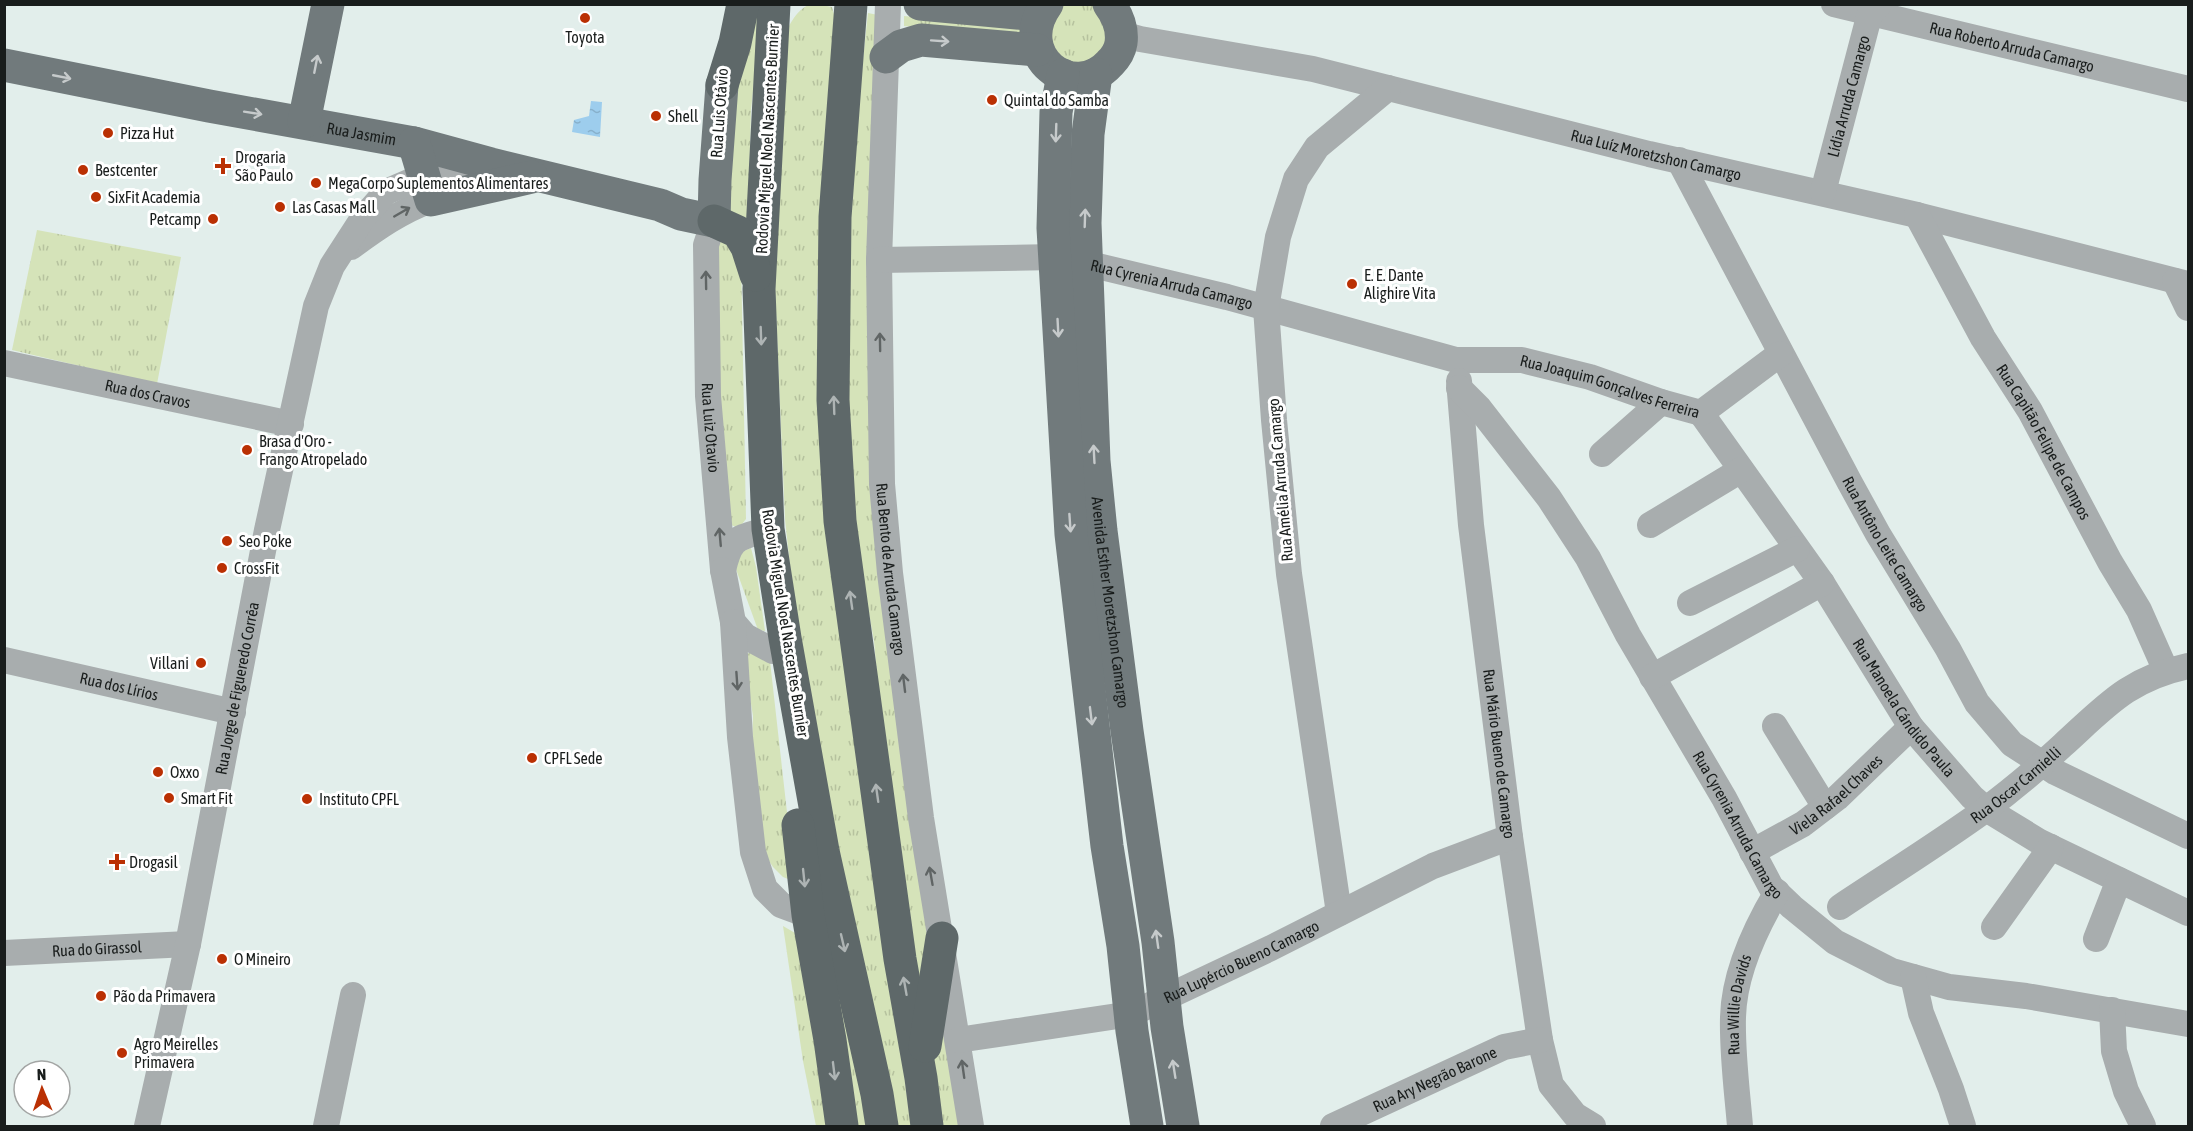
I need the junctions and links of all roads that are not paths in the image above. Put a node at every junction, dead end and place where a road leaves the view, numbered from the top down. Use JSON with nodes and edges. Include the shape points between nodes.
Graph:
{"nodes":[{"id":1,"x":328,"y":4,"type":"edge"},
{"id":2,"x":727,"y":4,"type":"edge"},
{"id":3,"x":743,"y":4,"type":"edge"},
{"id":4,"x":774,"y":4,"type":"edge"},
{"id":5,"x":851,"y":4,"type":"edge"},
{"id":6,"x":888,"y":4,"type":"edge"},
{"id":7,"x":920,"y":4,"type":"edge"},
{"id":8,"x":1834,"y":4,"type":"edge"},
{"id":9,"x":1874,"y":9,"type":"edge"},
{"id":10,"x":1043,"y":10,"type":"edge"},
{"id":11,"x":1115,"y":19,"type":"edge"},
{"id":12,"x":1037,"y":50,"type":"junction"},
{"id":13,"x":886,"y":57,"type":"junction"},
{"id":14,"x":4,"y":65,"type":"edge"},
{"id":15,"x":1096,"y":74,"type":"junction"},
{"id":16,"x":1063,"y":75,"type":"junction"},
{"id":17,"x":722,"y":85,"type":"junction"},
{"id":18,"x":1388,"y":88,"type":"junction"},
{"id":19,"x":2188,"y":89,"type":"edge"},
{"id":20,"x":304,"y":122,"type":"junction"},
{"id":21,"x":414,"y":143,"type":"junction"},
{"id":22,"x":1679,"y":160,"type":"junction"},
{"id":23,"x":491,"y":164,"type":"junction"},
{"id":24,"x":540,"y":175,"type":"junction"},
{"id":25,"x":715,"y":180,"type":"junction"},
{"id":26,"x":427,"y":188,"type":"junction"},
{"id":27,"x":1823,"y":192,"type":"junction"},
{"id":28,"x":660,"y":205,"type":"junction"},
{"id":29,"x":1917,"y":215,"type":"junction"},
{"id":30,"x":714,"y":221,"type":"junction"},
{"id":31,"x":879,"y":260,"type":"junction"},
{"id":32,"x":1070,"y":260,"type":"junction"},
{"id":33,"x":2182,"y":283,"type":"edge"},
{"id":34,"x":759,"y":289,"type":"junction"},
{"id":35,"x":1266,"y":308,"type":"junction"},
{"id":36,"x":2188,"y":308,"type":"edge"},
{"id":37,"x":1780,"y":354,"type":"junction"},
{"id":38,"x":1456,"y":360,"type":"junction"},
{"id":39,"x":4,"y":363,"type":"edge"},
{"id":40,"x":1459,"y":388,"type":"junction"},
{"id":41,"x":1660,"y":402,"type":"junction"},
{"id":42,"x":1701,"y":413,"type":"junction"},
{"id":43,"x":291,"y":424,"type":"junction"},
{"id":44,"x":1602,"y":454,"type":"dead end"},
{"id":45,"x":1741,"y":470,"type":"junction"},
{"id":46,"x":1650,"y":525,"type":"dead end"},
{"id":47,"x":768,"y":529,"type":"junction"},
{"id":48,"x":1797,"y":549,"type":"junction"},
{"id":49,"x":723,"y":570,"type":"junction"},
{"id":50,"x":1821,"y":583,"type":"junction"},
{"id":51,"x":1690,"y":603,"type":"dead end"},
{"id":52,"x":733,"y":622,"type":"junction"},
{"id":53,"x":779,"y":644,"type":"junction"},
{"id":54,"x":4,"y":660,"type":"edge"},
{"id":55,"x":2177,"y":668,"type":"edge"},
{"id":56,"x":1652,"y":677,"type":"junction"},
{"id":57,"x":233,"y":711,"type":"junction"},
{"id":58,"x":1775,"y":726,"type":"dead end"},
{"id":59,"x":1911,"y":727,"type":"junction"},
{"id":60,"x":2041,"y":763,"type":"junction"},
{"id":61,"x":1825,"y":807,"type":"junction"},
{"id":62,"x":1986,"y":809,"type":"junction"},
{"id":63,"x":2188,"y":836,"type":"edge"},
{"id":64,"x":1510,"y":837,"type":"junction"},
{"id":65,"x":2051,"y":848,"type":"junction"},
{"id":66,"x":1752,"y":852,"type":"junction"},
{"id":67,"x":2119,"y":880,"type":"junction"},
{"id":68,"x":1777,"y":892,"type":"junction"},
{"id":69,"x":1840,"y":907,"type":"dead end"},
{"id":70,"x":1339,"y":913,"type":"junction"},
{"id":71,"x":2188,"y":913,"type":"edge"},
{"id":72,"x":808,"y":915,"type":"junction"},
{"id":73,"x":1994,"y":927,"type":"dead end"},
{"id":74,"x":942,"y":938,"type":"junction"},
{"id":75,"x":2096,"y":939,"type":"dead end"},
{"id":76,"x":188,"y":944,"type":"junction"},
{"id":77,"x":4,"y":953,"type":"edge"},
{"id":78,"x":1913,"y":977,"type":"junction"},
{"id":79,"x":353,"y":995,"type":"dead end"},
{"id":80,"x":1165,"y":997,"type":"junction"},
{"id":81,"x":2112,"y":1010,"type":"junction"},
{"id":82,"x":1131,"y":1014,"type":"junction"},
{"id":83,"x":2188,"y":1024,"type":"edge"},
{"id":84,"x":958,"y":1040,"type":"junction"},
{"id":85,"x":1540,"y":1040,"type":"junction"},
{"id":86,"x":921,"y":1078,"type":"junction"},
{"id":87,"x":147,"y":1126,"type":"edge"},
{"id":88,"x":326,"y":1126,"type":"edge"},
{"id":89,"x":842,"y":1126,"type":"edge"},
{"id":90,"x":882,"y":1126,"type":"edge"},
{"id":91,"x":927,"y":1126,"type":"edge"},
{"id":92,"x":971,"y":1126,"type":"edge"},
{"id":93,"x":1147,"y":1126,"type":"edge"},
{"id":94,"x":1183,"y":1126,"type":"edge"},
{"id":95,"x":1333,"y":1126,"type":"edge"},
{"id":96,"x":1593,"y":1126,"type":"edge"},
{"id":97,"x":1740,"y":1126,"type":"edge"},
{"id":98,"x":1963,"y":1126,"type":"edge"},
{"id":99,"x":2143,"y":1126,"type":"edge"}],
"edges":[{"from":20,"to":1,"type":"main road","one_way":true},
{"from":2,"to":17,"type":"street","name":"Rua Luis Otávio"},
{"from":3,"to":17,"type":"highway"},
{"from":4,"to":34,"type":"highway","name":"Rodovia Miguel Noel Nascentes Burnier"},
{"from":86,"to":5,"type":"highway","one_way":true,"via":[[900,959],[840,521],[833,400],[834,217]]},
{"from":6,"to":13,"type":"street","name":"Rua Bento de Arruda Camargo"},
{"from":7,"to":10,"type":"main road"},
{"from":8,"to":9,"type":"street","name":"Rua Roberto Arruda Camargo"},
{"from":9,"to":19,"type":"street","name":"Rua Roberto Arruda Camargo"},
{"from":9,"to":27,"type":"street","name":"Lídia Arruda Camargo"},
{"from":10,"to":12,"type":"main road","via":[[1035,32]]},
{"from":11,"to":15,"type":"main road","via":[[1120,46],[1115,58]]},
{"from":11,"to":18,"type":"street","name":"Rua Luíz Moretzshon Camargo","via":[[1140,39],[1313,69]]},
{"from":13,"to":12,"type":"main road","one_way":true,"via":[[901,46],[921,40]]},
{"from":12,"to":16,"type":"main road","via":[[1052,69]]},
{"from":13,"to":31,"type":"street","name":"Rua Bento de Arruda Camargo"},
{"from":14,"to":20,"type":"main road","name":"Rua Jasmim","one_way":true},
{"from":15,"to":16,"type":"main road","via":[[1085,78]]},
{"from":32,"to":15,"type":"main road","name":"Avenida Esther Moretzshon Camargo","one_way":true,"via":[[1084,223],[1088,134]]},
{"from":16,"to":32,"type":"main road","name":"Avenida Esther Moretzshon Camargo","one_way":true,"via":[[1056,112],[1053,228]]},
{"from":17,"to":25,"type":"main road","name":"Rua Luis Otávio"},
{"from":18,"to":22,"type":"street","name":"Rua Luíz Moretzshon Camargo"},
{"from":18,"to":35,"type":"street","name":"Rua Amélia Arruda Camargo","via":[[1317,147],[1296,179],[1278,237]]},
{"from":20,"to":21,"type":"main road","name":"Rua Jasmim"},
{"from":21,"to":23,"type":"main road","name":"Rua Jasmim"},
{"from":21,"to":26,"type":"main road"},
{"from":22,"to":27,"type":"street","name":"Rua Luíz Moretzshon Camargo"},
{"from":22,"to":37,"type":"street","name":"Rua Antôno Leite Camargo"},
{"from":23,"to":24,"type":"main road","name":"Rua Jasmim"},
{"from":23,"to":26,"type":"street","name":"Rua Jorge de Figueredo Corrêa"},
{"from":24,"to":26,"type":"main road","name":"Rua Jorge de Figueredo Corrêa"},
{"from":24,"to":28,"type":"main road","name":"Rua Jasmim"},
{"from":25,"to":28,"type":"main road","via":[[695,200]]},
{"from":25,"to":30,"type":"main road","name":"Rua Luis Otávio"},
{"from":26,"to":43,"type":"street","name":"Rua Jorge de Figueredo Corrêa","via":[[395,188],[376,202],[328,273],[316,306]]},
{"from":27,"to":29,"type":"street","name":"Rua Luíz Moretzshon Camargo"},
{"from":28,"to":30,"type":"main road","name":"Rua Jasmim"},
{"from":29,"to":33,"type":"street","name":"Rua Luíz Moretzshon Camargo"},
{"from":29,"to":55,"type":"street","name":"Rua Capitão Felipe de Campos","via":[[1983,338],[2030,411],[2110,562]]},
{"from":30,"to":34,"type":"highway","via":[[738,232],[747,247]]},
{"from":49,"to":30,"type":"street","name":"Rua Luiz Otavio","one_way":true,"via":[[708,396],[706,245]]},
{"from":31,"to":32,"type":"street","name":"Rua Cyrenia Arruda Camargo"},
{"from":74,"to":31,"type":"street","name":"Rua Bento de Arruda Camargo","one_way":true,"via":[[921,818],[890,573],[882,484]]},
{"from":32,"to":35,"type":"street","name":"Rua Cyrenia Arruda Camargo"},
{"from":80,"to":32,"type":"main road","name":"Avenida Esther Moretzshon Camargo","one_way":true,"via":[[1101,531]]},
{"from":32,"to":82,"type":"main road","name":"Avenida Esther Moretzshon Camargo","one_way":true,"via":[[1066,464],[1078,609]]},
{"from":33,"to":36,"type":"street"},
{"from":34,"to":47,"type":"highway","name":"Rodovia Miguel Noel Nascentes Burnier","one_way":true},
{"from":35,"to":38,"type":"street","name":"Rua Cyrenia Arruda Camargo"},
{"from":35,"to":70,"type":"street","name":"Rua Amélia Arruda Camargo","via":[[1289,574]]},
{"from":37,"to":42,"type":"street","name":"Rua Joaquim Gonçalves Ferreira"},
{"from":37,"to":60,"type":"street","name":"Rua Antôno Leite Camargo","via":[[1878,534],[1977,703],[2012,744]]},
{"from":38,"to":40,"type":"street","name":"Rua Mário Bueno de Camargo"},
{"from":38,"to":41,"type":"street","name":"Rua Joaquim Gonçalves Ferreira","via":[[1522,360],[1590,377]]},
{"from":39,"to":43,"type":"street","name":"Rua dos Cravos"},
{"from":40,"to":56,"type":"street","name":"Rua Cyrenia Arruda Camargo","via":[[1549,498],[1588,558]]},
{"from":40,"to":64,"type":"street","name":"Rua Mário Bueno de Camargo","via":[[1470,525]]},
{"from":41,"to":42,"type":"street","name":"Rua Joaquim Gonçalves Ferreira"},
{"from":41,"to":44,"type":"street"},
{"from":42,"to":45,"type":"street","name":"Rua Manoela Cándido Paula"},
{"from":43,"to":57,"type":"street","name":"Rua Jorge de Figueredo Corrêa"},
{"from":45,"to":46,"type":"street"},
{"from":45,"to":48,"type":"street","name":"Rua Manoela Cándido Paula"},
{"from":47,"to":49,"type":"street","via":[[733,543]]},
{"from":47,"to":53,"type":"highway","name":"Rodovia Miguel Noel Nascentes Burnier"},
{"from":48,"to":50,"type":"street","name":"Rua Manoela Cándido Paula"},
{"from":48,"to":51,"type":"street"},
{"from":49,"to":52,"type":"street","name":"Rua Luiz Otavio"},
{"from":50,"to":56,"type":"street"},
{"from":50,"to":59,"type":"street","name":"Rua Manoela Cándido Paula"},
{"from":52,"to":53,"type":"street","via":[[745,636]]},
{"from":52,"to":72,"type":"street","name":"Rua Luiz Otavio","one_way":true,"via":[[753,852],[765,889],[781,905]]},
{"from":53,"to":72,"type":"highway","one_way":true},
{"from":53,"to":90,"type":"highway","name":"Rodovia Miguel Noel Nascentes Burnier","one_way":true},
{"from":54,"to":57,"type":"street","name":"Rua dos Lírios"},
{"from":55,"to":60,"type":"street","name":"Rua Oscar Carnielli","via":[[2130,687]]},
{"from":56,"to":66,"type":"street","name":"Rua Cyrenia Arruda Camargo"},
{"from":57,"to":76,"type":"street","name":"Rua Jorge de Figueredo Corrêa"},
{"from":58,"to":61,"type":"street"},
{"from":59,"to":61,"type":"street","name":"Viela Rafael Chaves"},
{"from":59,"to":62,"type":"street","name":"Rua Manoela Cándido Paula"},
{"from":60,"to":62,"type":"street","name":"Rua Oscar Carnielli"},
{"from":60,"to":63,"type":"street","name":"Rua Antôno Leite Camargo"},
{"from":61,"to":66,"type":"street","name":"Viela Rafael Chaves"},
{"from":62,"to":65,"type":"street","name":"Rua Manoela Cándido Paula"},
{"from":62,"to":69,"type":"street","name":"Rua Oscar Carnielli"},
{"from":64,"to":70,"type":"street","name":"Rua Lupércio Bueno Camargo","via":[[1433,866]]},
{"from":64,"to":85,"type":"street","name":"Rua Mário Bueno de Camargo"},
{"from":65,"to":67,"type":"street","name":"Rua Manoela Cándido Paula"},
{"from":65,"to":73,"type":"street"},
{"from":66,"to":68,"type":"street","name":"Rua Cyrenia Arruda Camargo"},
{"from":67,"to":71,"type":"street","name":"Rua Manoela Cándido Paula"},
{"from":67,"to":75,"type":"street"},
{"from":68,"to":78,"type":"street","name":"Rua Cyrenia Arruda Camargo","via":[[1835,942],[1892,971]]},
{"from":68,"to":97,"type":"street","name":"Rua Willie Davids","via":[[1741,968],[1733,1015]]},
{"from":70,"to":80,"type":"street","name":"Rua Lupércio Bueno Camargo"},
{"from":72,"to":89,"type":"highway","one_way":true},
{"from":74,"to":84,"type":"street","name":"Rua Bento de Arruda Camargo"},
{"from":74,"to":86,"type":"highway"},
{"from":76,"to":77,"type":"street","name":"Rua do Girassol"},
{"from":76,"to":87,"type":"street","name":"Rua Jorge de Figueredo Corrêa"},
{"from":78,"to":81,"type":"street","name":"Rua Cyrenia Arruda Camargo","via":[[1949,987]]},
{"from":78,"to":98,"type":"street","via":[[1921,1013]]},
{"from":79,"to":88,"type":"street"},
{"from":80,"to":82,"type":"street","name":"Rua Lupércio Bueno Camargo"},
{"from":94,"to":80,"type":"main road","name":"Avenida Esther Moretzshon Camargo","one_way":true},
{"from":81,"to":83,"type":"street","name":"Rua Cyrenia Arruda Camargo"},
{"from":81,"to":99,"type":"street","via":[[2114,1051],[2126,1091]]},
{"from":82,"to":84,"type":"street","name":"Rua Lupércio Bueno Camargo"},
{"from":82,"to":93,"type":"main road","name":"Avenida Esther Moretzshon Camargo"},
{"from":92,"to":84,"type":"street","name":"Rua Bento de Arruda Camargo","one_way":true},
{"from":85,"to":95,"type":"street","name":"Rua Ary Negrão Barone","via":[[1504,1047]]},
{"from":85,"to":96,"type":"street","name":"Rua Mário Bueno de Camargo","via":[[1551,1085],[1575,1115]]},
{"from":86,"to":91,"type":"highway"}]}
